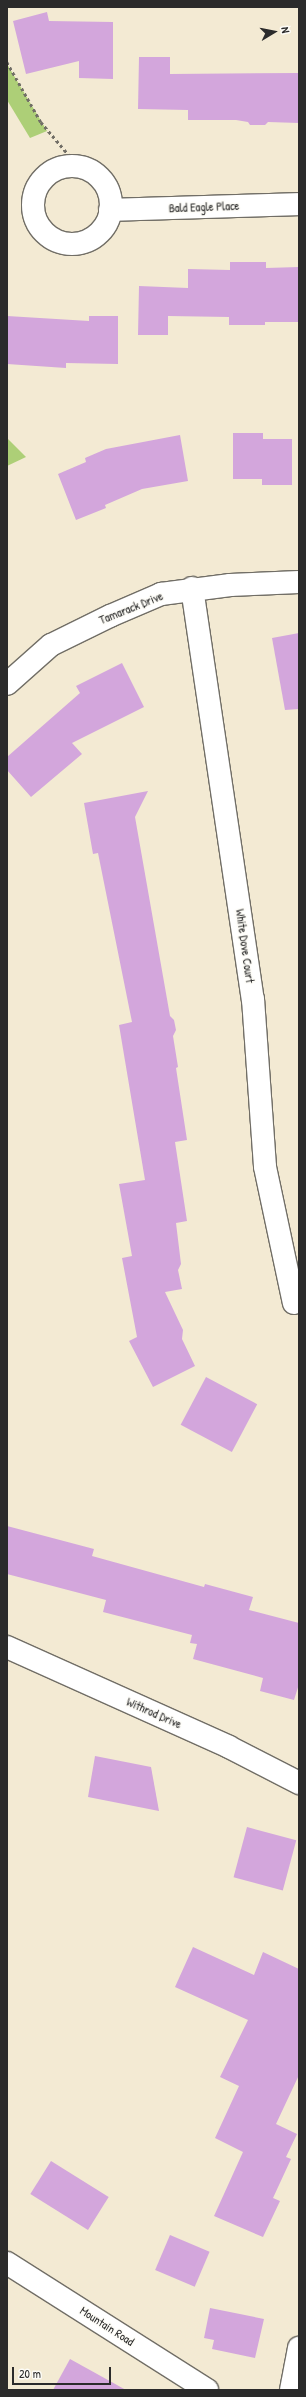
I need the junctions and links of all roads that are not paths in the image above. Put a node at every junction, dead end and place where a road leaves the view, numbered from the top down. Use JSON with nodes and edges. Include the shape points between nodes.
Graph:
{"nodes":[{"id":1,"x":299,"y":204,"type":"edge"},
{"id":2,"x":110,"y":210,"type":"junction"},
{"id":3,"x":299,"y":582,"type":"edge"},
{"id":4,"x":192,"y":588,"type":"junction"},
{"id":5,"x":7,"y":684,"type":"edge"},
{"id":6,"x":294,"y":1303,"type":"dead end"},
{"id":7,"x":7,"y":1648,"type":"edge"},
{"id":8,"x":299,"y":1783,"type":"edge"},
{"id":9,"x":7,"y":2263,"type":"edge"},
{"id":10,"x":299,"y":2348,"type":"edge"},
{"id":11,"x":207,"y":2390,"type":"edge"},
{"id":12,"x":291,"y":2390,"type":"edge"}],
"edges":[{"from":1,"to":2,"type":"street","name":"Bald Eagle Place"},
{"from":2,"to":2,"type":"street","via":[[111,200],[104,182],[88,169],[70,165],[53,170],[40,182],[33,207],[37,224],[43,231],[49,237],[66,244],[92,239],[105,227]]},
{"from":3,"to":4,"type":"street","name":"Tamarack Drive"},
{"from":4,"to":5,"type":"street","name":"Tamarack Drive","via":[[160,594],[82,629],[52,645]]},
{"from":4,"to":6,"type":"street","name":"White Dove Court","via":[[252,999],[265,1167]]},
{"from":7,"to":8,"type":"street","name":"Withrod Drive","via":[[229,1747]]},
{"from":9,"to":11,"type":"street","name":"Mountain Road"},
{"from":10,"to":12,"type":"street"}]}
